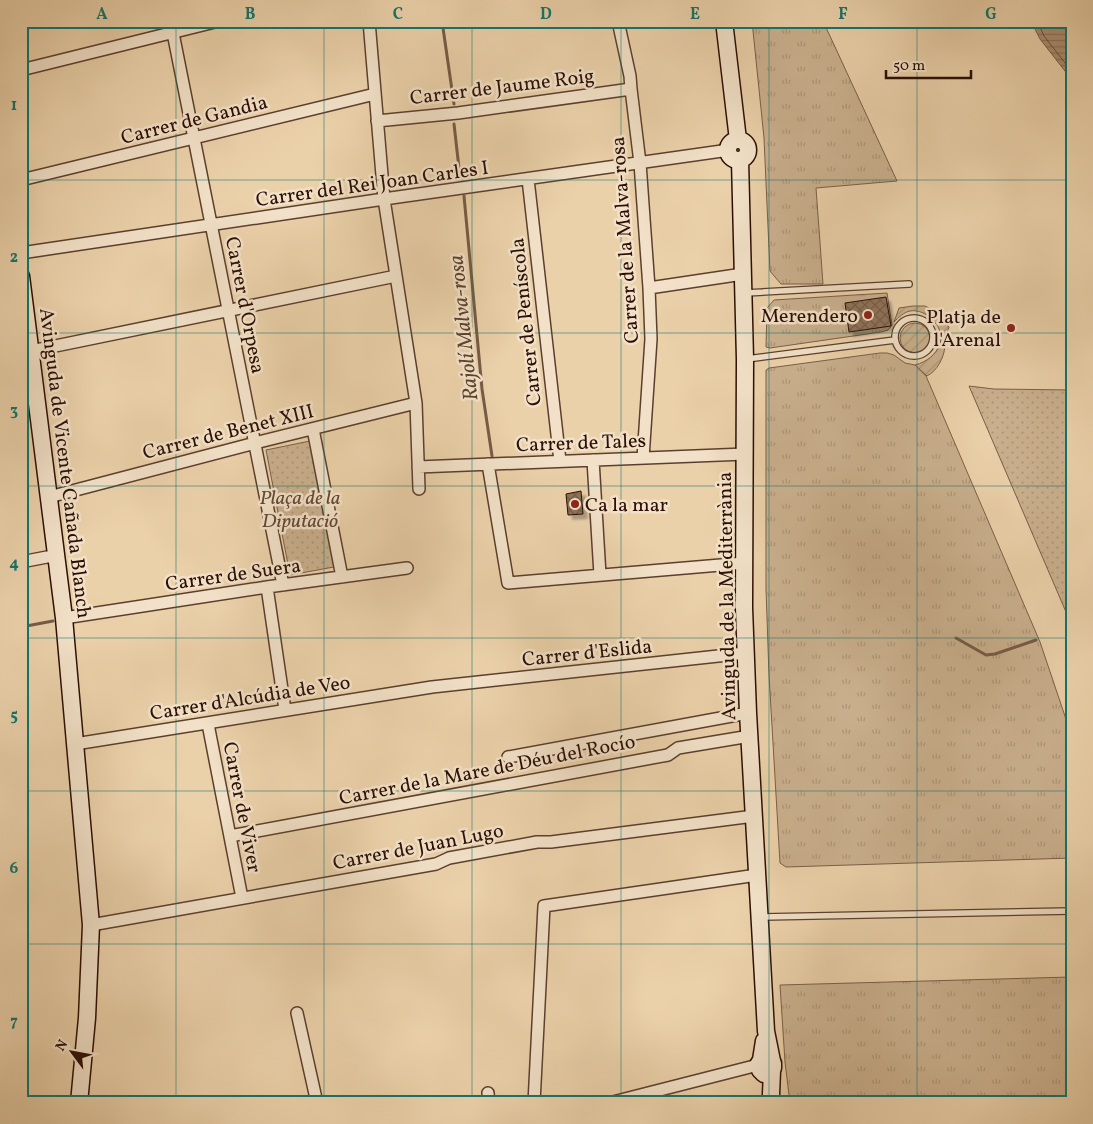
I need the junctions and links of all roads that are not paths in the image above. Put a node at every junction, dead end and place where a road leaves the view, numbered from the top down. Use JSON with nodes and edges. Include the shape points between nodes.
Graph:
{"nodes":[{"id":1,"x":219,"y":21,"type":"edge"},
{"id":2,"x":369,"y":21,"type":"edge"},
{"id":3,"x":618,"y":21,"type":"edge"},
{"id":4,"x":724,"y":21,"type":"edge"},
{"id":5,"x":173,"y":33,"type":"junction"},
{"id":6,"x":21,"y":70,"type":"edge"},
{"id":7,"x":631,"y":89,"type":"junction"},
{"id":8,"x":375,"y":94,"type":"junction"},
{"id":9,"x":377,"y":121,"type":"junction"},
{"id":10,"x":194,"y":138,"type":"junction"},
{"id":11,"x":735,"y":150,"type":"junction"},
{"id":12,"x":640,"y":163,"type":"junction"},
{"id":13,"x":528,"y":179,"type":"junction"},
{"id":14,"x":21,"y":180,"type":"edge"},
{"id":15,"x":384,"y":199,"type":"junction"},
{"id":16,"x":211,"y":225,"type":"junction"},
{"id":17,"x":21,"y":253,"type":"edge"},
{"id":18,"x":743,"y":274,"type":"junction"},
{"id":19,"x":21,"y":276,"type":"edge"},
{"id":20,"x":396,"y":276,"type":"junction"},
{"id":21,"x":909,"y":284,"type":"dead end"},
{"id":22,"x":649,"y":288,"type":"junction"},
{"id":23,"x":744,"y":294,"type":"junction"},
{"id":24,"x":228,"y":310,"type":"junction"},
{"id":25,"x":895,"y":340,"type":"junction"},
{"id":26,"x":31,"y":351,"type":"junction"},
{"id":27,"x":745,"y":359,"type":"junction"},
{"id":28,"x":416,"y":403,"type":"junction"},
{"id":29,"x":313,"y":428,"type":"junction"},
{"id":30,"x":255,"y":443,"type":"junction"},
{"id":31,"x":745,"y":454,"type":"junction"},
{"id":32,"x":643,"y":458,"type":"junction"},
{"id":33,"x":592,"y":460,"type":"junction"},
{"id":34,"x":560,"y":461,"type":"junction"},
{"id":35,"x":488,"y":464,"type":"junction"},
{"id":36,"x":418,"y":467,"type":"junction"},
{"id":37,"x":418,"y":489,"type":"dead end"},
{"id":38,"x":49,"y":497,"type":"junction"},
{"id":39,"x":52,"y":557,"type":"junction"},
{"id":40,"x":21,"y":562,"type":"edge"},
{"id":41,"x":744,"y":563,"type":"junction"},
{"id":42,"x":407,"y":568,"type":"dead end"},
{"id":43,"x":600,"y":576,"type":"junction"},
{"id":44,"x":342,"y":577,"type":"junction"},
{"id":45,"x":283,"y":585,"type":"junction"},
{"id":46,"x":267,"y":587,"type":"junction"},
{"id":47,"x":64,"y":618,"type":"junction"},
{"id":48,"x":746,"y":653,"type":"junction"},
{"id":49,"x":432,"y":687,"type":"joint"},
{"id":50,"x":285,"y":710,"type":"junction"},
{"id":51,"x":748,"y":713,"type":"junction"},
{"id":52,"x":208,"y":724,"type":"junction"},
{"id":53,"x":750,"y":736,"type":"junction"},
{"id":54,"x":75,"y":744,"type":"junction"},
{"id":55,"x":508,"y":758,"type":"dead end"},
{"id":56,"x":754,"y":816,"type":"junction"},
{"id":57,"x":230,"y":836,"type":"junction"},
{"id":58,"x":757,"y":875,"type":"junction"},
{"id":59,"x":242,"y":898,"type":"junction"},
{"id":60,"x":1072,"y":911,"type":"edge"},
{"id":61,"x":760,"y":917,"type":"junction"},
{"id":62,"x":90,"y":925,"type":"junction"},
{"id":63,"x":297,"y":1013,"type":"dead end"},
{"id":64,"x":765,"y":1066,"type":"junction"},
{"id":65,"x":772,"y":1098,"type":"edge"},
{"id":66,"x":79,"y":1103,"type":"edge"},
{"id":67,"x":317,"y":1103,"type":"edge"},
{"id":68,"x":534,"y":1103,"type":"edge"},
{"id":69,"x":609,"y":1103,"type":"edge"}],
"edges":[{"from":1,"to":5,"type":"street"},
{"from":2,"to":8,"type":"street"},
{"from":3,"to":7,"type":"street","name":"Carrer de la Malva-rosa"},
{"from":4,"to":11,"type":"street","name":"Avinguda de la Mediterrània"},
{"from":5,"to":6,"type":"street"},
{"from":5,"to":10,"type":"street","name":"Carrer d'Orpesa"},
{"from":7,"to":9,"type":"street","name":"Carrer de Jaume Roig"},
{"from":7,"to":12,"type":"street","name":"Carrer de la Malva-rosa"},
{"from":8,"to":9,"type":"street"},
{"from":8,"to":10,"type":"street","name":"Carrer de Gandia"},
{"from":9,"to":15,"type":"street"},
{"from":10,"to":14,"type":"street","name":"Carrer de Gandia"},
{"from":10,"to":16,"type":"street","name":"Carrer d'Orpesa"},
{"from":11,"to":12,"type":"street","name":"Carrer del Rei Joan Carles I"},
{"from":11,"to":18,"type":"street","name":"Avinguda de la Mediterrània"},
{"from":12,"to":13,"type":"street","name":"Carrer del Rei Joan Carles I"},
{"from":12,"to":22,"type":"street","name":"Carrer de la Malva-rosa"},
{"from":13,"to":15,"type":"street","name":"Carrer del Rei Joan Carles I"},
{"from":13,"to":34,"type":"street","name":"Carrer de Peníscola"},
{"from":15,"to":16,"type":"street","name":"Carrer del Rei Joan Carles I"},
{"from":15,"to":20,"type":"street"},
{"from":16,"to":17,"type":"street","name":"Carrer del Rei Joan Carles I"},
{"from":16,"to":24,"type":"street","name":"Carrer d'Orpesa"},
{"from":18,"to":22,"type":"street"},
{"from":18,"to":23,"type":"street","name":"Avinguda de la Mediterrània"},
{"from":19,"to":26,"type":"street","name":"Avinguda de Vicente Cañada Blanch"},
{"from":20,"to":24,"type":"street"},
{"from":20,"to":28,"type":"street"},
{"from":21,"to":23,"type":"lane"},
{"from":22,"to":32,"type":"street","name":"Carrer de la Malva-rosa","via":[[651,339]]},
{"from":23,"to":27,"type":"street","name":"Avinguda de la Mediterrània"},
{"from":24,"to":26,"type":"street"},
{"from":24,"to":30,"type":"street","name":"Carrer d'Orpesa"},
{"from":25,"to":25,"type":"lane","via":[[901,352],[914,357],[931,347],[934,334],[927,322],[914,317],[897,327]]},
{"from":25,"to":27,"type":"lane"},
{"from":26,"to":38,"type":"street","name":"Avinguda de Vicente Cañada Blanch"},
{"from":27,"to":31,"type":"street","name":"Avinguda de la Mediterrània"},
{"from":28,"to":29,"type":"street","name":"Carrer de Benet XIII"},
{"from":28,"to":36,"type":"street"},
{"from":29,"to":30,"type":"street","name":"Carrer de Benet XIII"},
{"from":29,"to":44,"type":"street"},
{"from":30,"to":38,"type":"street","name":"Carrer de Benet XIII"},
{"from":30,"to":45,"type":"street","name":"Carrer d'Orpesa"},
{"from":31,"to":32,"type":"street","name":"Carrer de Tales"},
{"from":31,"to":41,"type":"street","name":"Avinguda de la Mediterrània"},
{"from":32,"to":33,"type":"street","name":"Carrer de Tales"},
{"from":33,"to":34,"type":"street","name":"Carrer de Tales"},
{"from":33,"to":43,"type":"street"},
{"from":34,"to":35,"type":"street","name":"Carrer de Tales"},
{"from":35,"to":36,"type":"street","name":"Carrer de Tales"},
{"from":35,"to":43,"type":"street","via":[[508,584]]},
{"from":36,"to":37,"type":"street"},
{"from":38,"to":39,"type":"street","name":"Avinguda de Vicente Cañada Blanch"},
{"from":39,"to":40,"type":"street"},
{"from":39,"to":47,"type":"street","name":"Avinguda de Vicente Cañada Blanch"},
{"from":41,"to":43,"type":"street"},
{"from":41,"to":48,"type":"street","name":"Avinguda de la Mediterrània"},
{"from":42,"to":44,"type":"street","name":"Carrer de Suera"},
{"from":44,"to":45,"type":"street","name":"Carrer de Suera"},
{"from":45,"to":46,"type":"street","name":"Carrer de Suera"},
{"from":46,"to":47,"type":"street","name":"Carrer de Suera"},
{"from":46,"to":50,"type":"street"},
{"from":47,"to":54,"type":"street","name":"Avinguda de Vicente Cañada Blanch"},
{"from":48,"to":49,"type":"street","name":"Carrer d'Eslida"},
{"from":48,"to":51,"type":"street","name":"Avinguda de la Mediterrània"},
{"from":49,"to":50,"type":"street","name":"Carrer d'Alcúdia de Veo"},
{"from":50,"to":52,"type":"street","name":"Carrer d'Alcúdia de Veo"},
{"from":51,"to":53,"type":"street","name":"Avinguda de la Mediterrània"},
{"from":51,"to":55,"type":"street"},
{"from":52,"to":54,"type":"street","name":"Carrer d'Alcúdia de Veo"},
{"from":52,"to":57,"type":"street","name":"Carrer de Viver"},
{"from":53,"to":56,"type":"street","name":"Avinguda de la Mediterrània"},
{"from":53,"to":57,"type":"street","name":"Carrer de la Mare de Déu del Rocío","via":[[678,748],[668,755]]},
{"from":54,"to":62,"type":"street","name":"Avinguda de Vicente Cañada Blanch"},
{"from":56,"to":58,"type":"street","name":"Avinguda de la Mediterrània"},
{"from":56,"to":59,"type":"street","name":"Carrer de Juan Lugo","via":[[537,842],[449,858],[436,864]]},
{"from":57,"to":59,"type":"street","name":"Carrer de Viver"},
{"from":58,"to":61,"type":"street","name":"Avinguda de la Mediterrània"},
{"from":58,"to":68,"type":"street","via":[[544,906]]},
{"from":59,"to":62,"type":"street","name":"Carrer de Juan Lugo"},
{"from":60,"to":61,"type":"lane"},
{"from":61,"to":64,"type":"street","name":"Avinguda de la Mediterrània"},
{"from":62,"to":66,"type":"street","name":"Avinguda de Vicente Cañada Blanch","via":[[87,1018]]},
{"from":63,"to":67,"type":"street"},
{"from":64,"to":65,"type":"street","name":"Avinguda de la Mediterrània"},
{"from":64,"to":69,"type":"street"}]}
